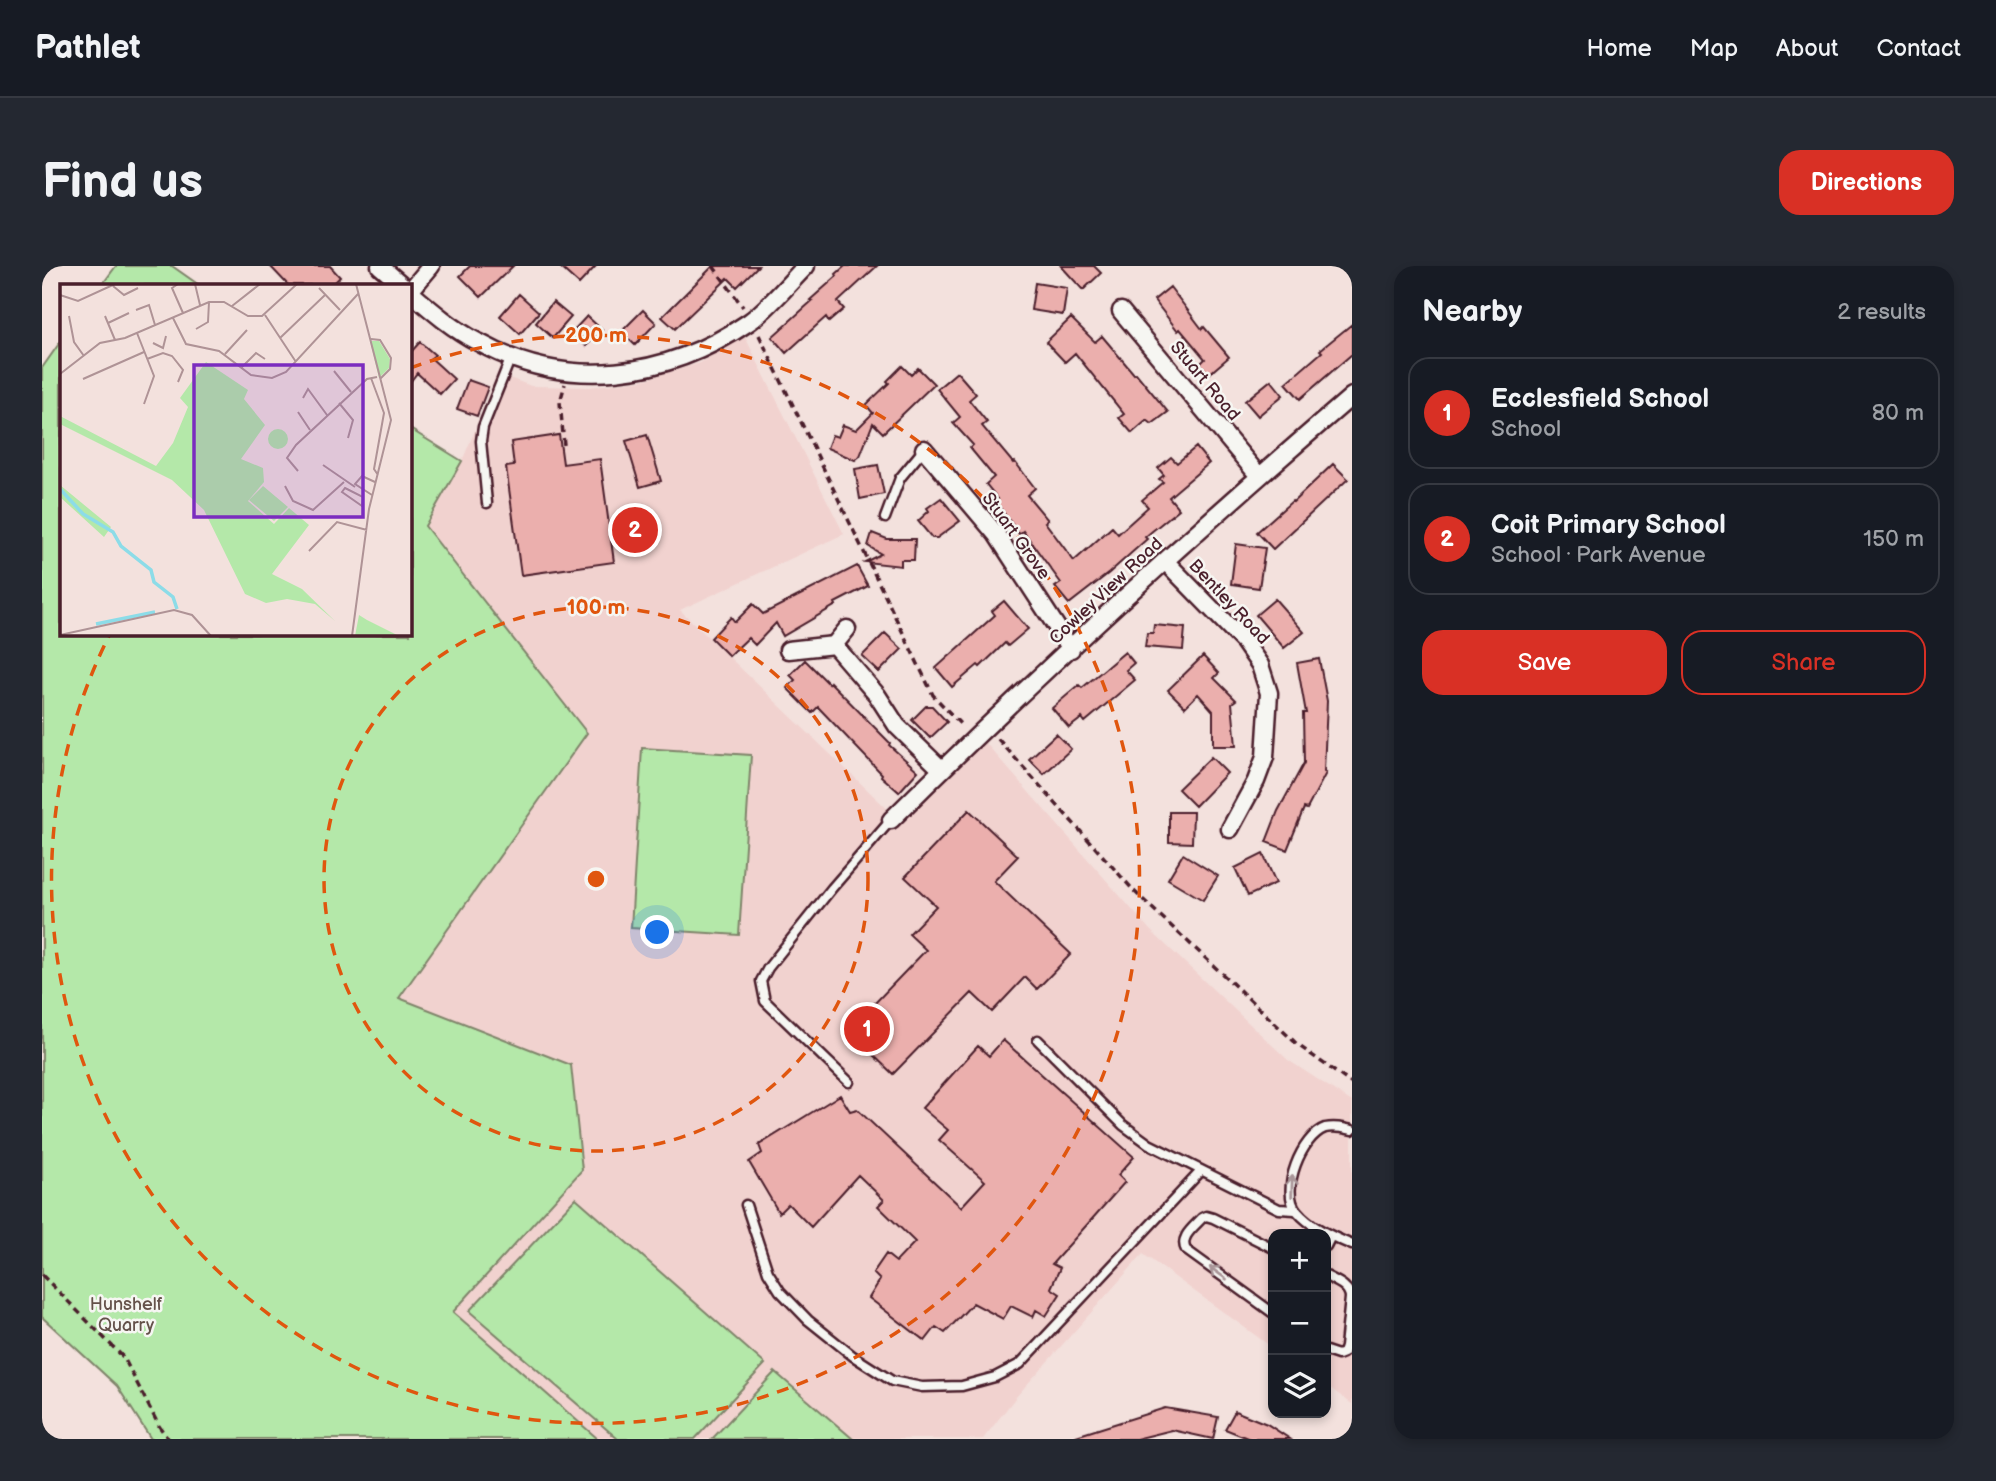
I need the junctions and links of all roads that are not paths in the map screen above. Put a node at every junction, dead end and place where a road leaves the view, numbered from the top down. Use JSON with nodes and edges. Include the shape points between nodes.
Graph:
{"nodes":[{"id":1,"x":380,"y":266,"type":"edge"},
{"id":2,"x":431,"y":266,"type":"edge"},
{"id":3,"x":806,"y":266,"type":"edge"},
{"id":4,"x":401,"y":284,"type":"edge"},
{"id":5,"x":411,"y":291,"type":"edge"},
{"id":6,"x":411,"y":293,"type":"edge"},
{"id":7,"x":1121,"y":311,"type":"dead end"},
{"id":8,"x":511,"y":357,"type":"junction"},
{"id":9,"x":1352,"y":396,"type":"edge"},
{"id":10,"x":924,"y":449,"type":"joint"},
{"id":11,"x":1259,"y":476,"type":"junction"},
{"id":12,"x":487,"y":503,"type":"dead end"},
{"id":13,"x":886,"y":518,"type":"dead end"},
{"id":14,"x":1166,"y":561,"type":"junction"},
{"id":15,"x":848,"y":629,"type":"dead end"},
{"id":16,"x":834,"y":645,"type":"junction"},
{"id":17,"x":1071,"y":649,"type":"junction"},
{"id":18,"x":788,"y":650,"type":"dead end"},
{"id":19,"x":942,"y":770,"type":"junction"},
{"id":20,"x":891,"y":820,"type":"joint"},
{"id":21,"x":1230,"y":829,"type":"dead end"},
{"id":22,"x":1038,"y":1040,"type":"dead end"},
{"id":23,"x":849,"y":1082,"type":"dead end"},
{"id":24,"x":1352,"y":1130,"type":"edge"},
{"id":25,"x":1201,"y":1171,"type":"junction"},
{"id":26,"x":747,"y":1205,"type":"dead end"},
{"id":27,"x":1295,"y":1210,"type":"junction"},
{"id":28,"x":1320,"y":1229,"type":"edge"},
{"id":29,"x":1331,"y":1236,"type":"edge"},
{"id":30,"x":1352,"y":1245,"type":"edge"},
{"id":31,"x":1268,"y":1246,"type":"edge"},
{"id":32,"x":1331,"y":1279,"type":"edge"},
{"id":33,"x":1268,"y":1309,"type":"edge"},
{"id":34,"x":1331,"y":1353,"type":"edge"}],
"edges":[{"from":1,"to":4,"type":"street"},
{"from":2,"to":5,"type":"street"},
{"from":3,"to":8,"type":"street","via":[[752,320],[701,349],[646,369],[576,373]]},
{"from":6,"to":8,"type":"street","via":[[446,322]]},
{"from":7,"to":11,"type":"street","name":"Stuart Road"},
{"from":8,"to":12,"type":"lane","via":[[483,427]]},
{"from":9,"to":11,"type":"street","name":"Cowley View Road"},
{"from":10,"to":13,"type":"lane","via":[[900,478]]},
{"from":10,"to":17,"type":"street","name":"Stuart Grove","via":[[996,534]]},
{"from":11,"to":14,"type":"street","name":"Cowley View Road"},
{"from":14,"to":17,"type":"street","name":"Cowley View Road"},
{"from":14,"to":21,"type":"street","name":"Bentley Road","via":[[1244,642],[1260,665],[1269,693],[1265,757]]},
{"from":15,"to":16,"type":"street"},
{"from":16,"to":18,"type":"street"},
{"from":16,"to":19,"type":"street","via":[[897,726]]},
{"from":17,"to":19,"type":"street","name":"Cowley View Road"},
{"from":19,"to":20,"type":"street","name":"Cowley View Road"},
{"from":20,"to":23,"type":"lane","via":[[761,981],[765,1001]]},
{"from":22,"to":25,"type":"lane","via":[[1123,1125]]},
{"from":27,"to":24,"type":"lane","one_way":true,"via":[[1289,1189],[1294,1166],[1312,1137],[1339,1126]]},
{"from":25,"to":26,"type":"lane","via":[[1020,1364],[962,1386],[922,1387],[892,1381],[808,1320],[768,1272]]},
{"from":25,"to":27,"type":"lane","via":[[1279,1209]]},
{"from":27,"to":28,"type":"lane"},
{"from":29,"to":30,"type":"lane"},
{"from":33,"to":31,"type":"lane","one_way":true,"via":[[1186,1250],[1184,1241],[1206,1216]]},
{"from":32,"to":34,"type":"lane","via":[[1350,1292],[1345,1347],[1343,1353]]}]}
